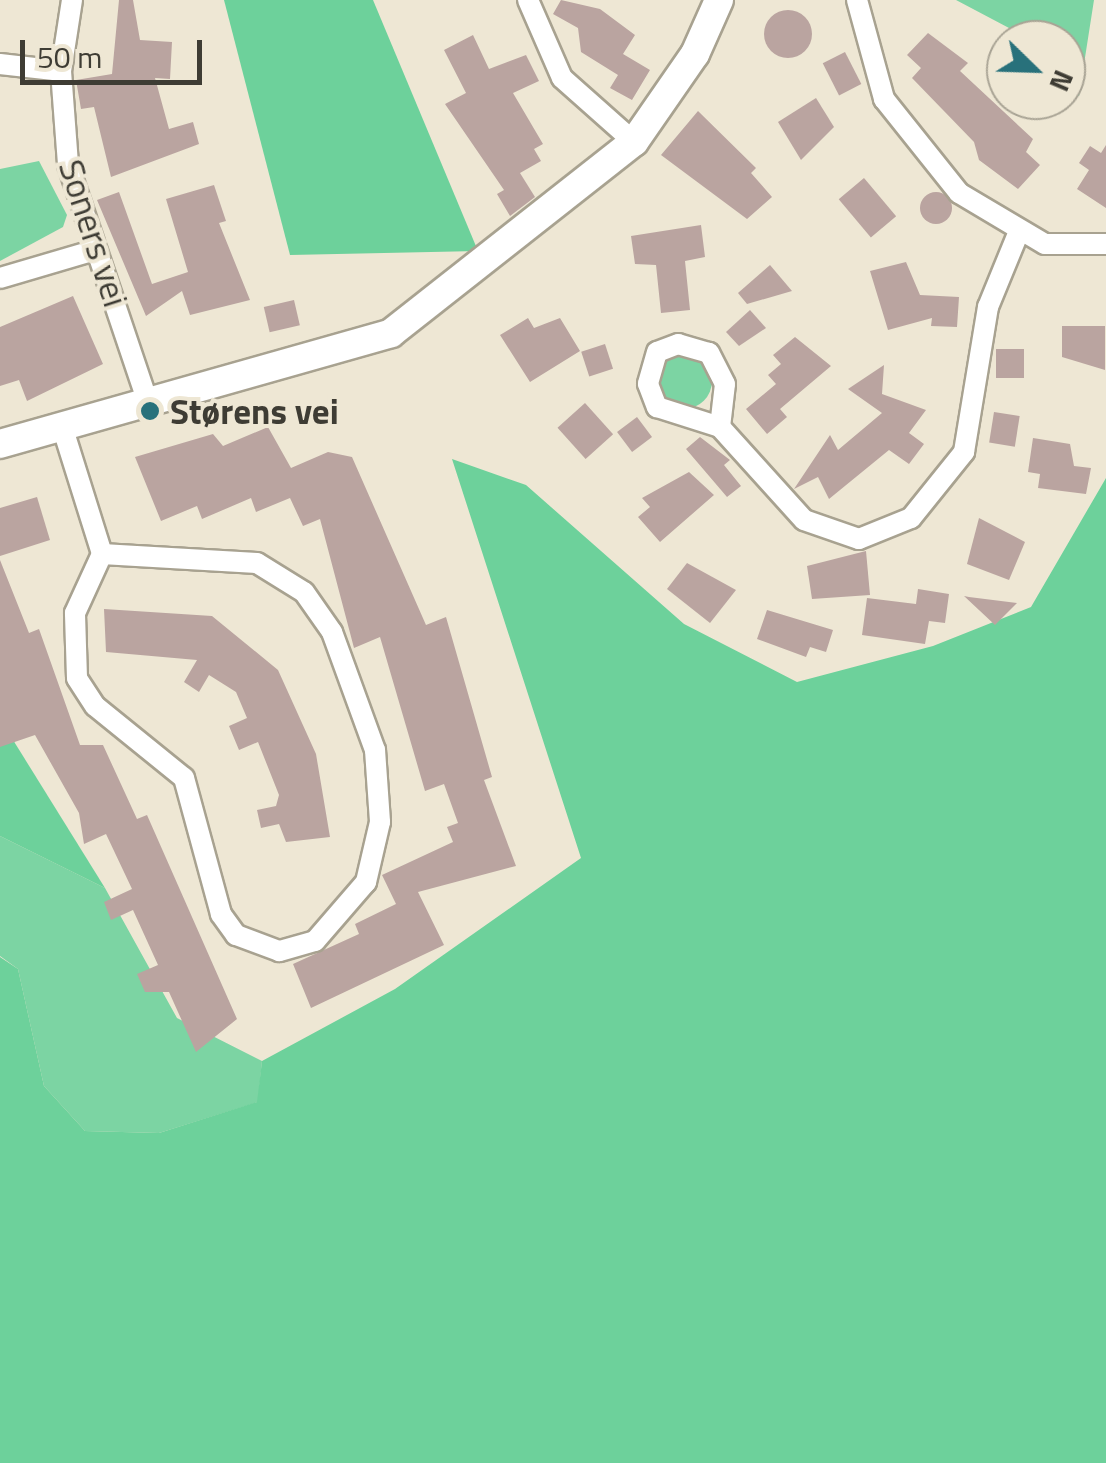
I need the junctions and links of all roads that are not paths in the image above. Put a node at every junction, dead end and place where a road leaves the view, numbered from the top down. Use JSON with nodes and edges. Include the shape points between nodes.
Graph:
{"nodes":[{"id":1,"x":72,"y":0,"type":"edge"},
{"id":2,"x":528,"y":0,"type":"edge"},
{"id":3,"x":719,"y":0,"type":"edge"},
{"id":4,"x":858,"y":0,"type":"edge"},
{"id":5,"x":0,"y":64,"type":"edge"},
{"id":6,"x":61,"y":71,"type":"junction"},
{"id":7,"x":634,"y":142,"type":"junction"},
{"id":8,"x":1018,"y":234,"type":"junction"},
{"id":9,"x":1106,"y":244,"type":"edge"},
{"id":10,"x":95,"y":250,"type":"junction"},
{"id":11,"x":0,"y":278,"type":"edge"},
{"id":12,"x":148,"y":403,"type":"junction"},
{"id":13,"x":62,"y":426,"type":"junction"},
{"id":14,"x":720,"y":427,"type":"junction"},
{"id":15,"x":0,"y":444,"type":"edge"},
{"id":16,"x":102,"y":554,"type":"junction"}],
"edges":[{"from":1,"to":6,"type":"street","name":"Soners vei"},
{"from":2,"to":7,"type":"street","via":[[562,78]]},
{"from":3,"to":7,"type":"street","via":[[695,54]]},
{"from":4,"to":8,"type":"street","via":[[884,99],[913,146]]},
{"from":5,"to":6,"type":"street"},
{"from":6,"to":10,"type":"street","name":"Soners vei","via":[[68,164]]},
{"from":7,"to":12,"type":"street","via":[[560,208],[391,333]]},
{"from":8,"to":9,"type":"street","via":[[1074,248]]},
{"from":8,"to":14,"type":"street","via":[[988,307],[964,452],[911,518],[859,539],[827,534],[788,506]]},
{"from":10,"to":11,"type":"street"},
{"from":10,"to":12,"type":"street","name":"Soners vei"},
{"from":12,"to":13,"type":"street"},
{"from":13,"to":15,"type":"street"},
{"from":13,"to":16,"type":"street"},
{"from":14,"to":14,"type":"street","via":[[725,384],[709,353],[678,344],[657,352],[648,384],[657,407]]},
{"from":16,"to":16,"type":"street","via":[[257,563],[304,592],[326,623],[375,750],[380,822],[366,882],[315,942],[280,951],[236,935],[222,914],[184,778],[95,706],[77,678],[75,613]]}]}
